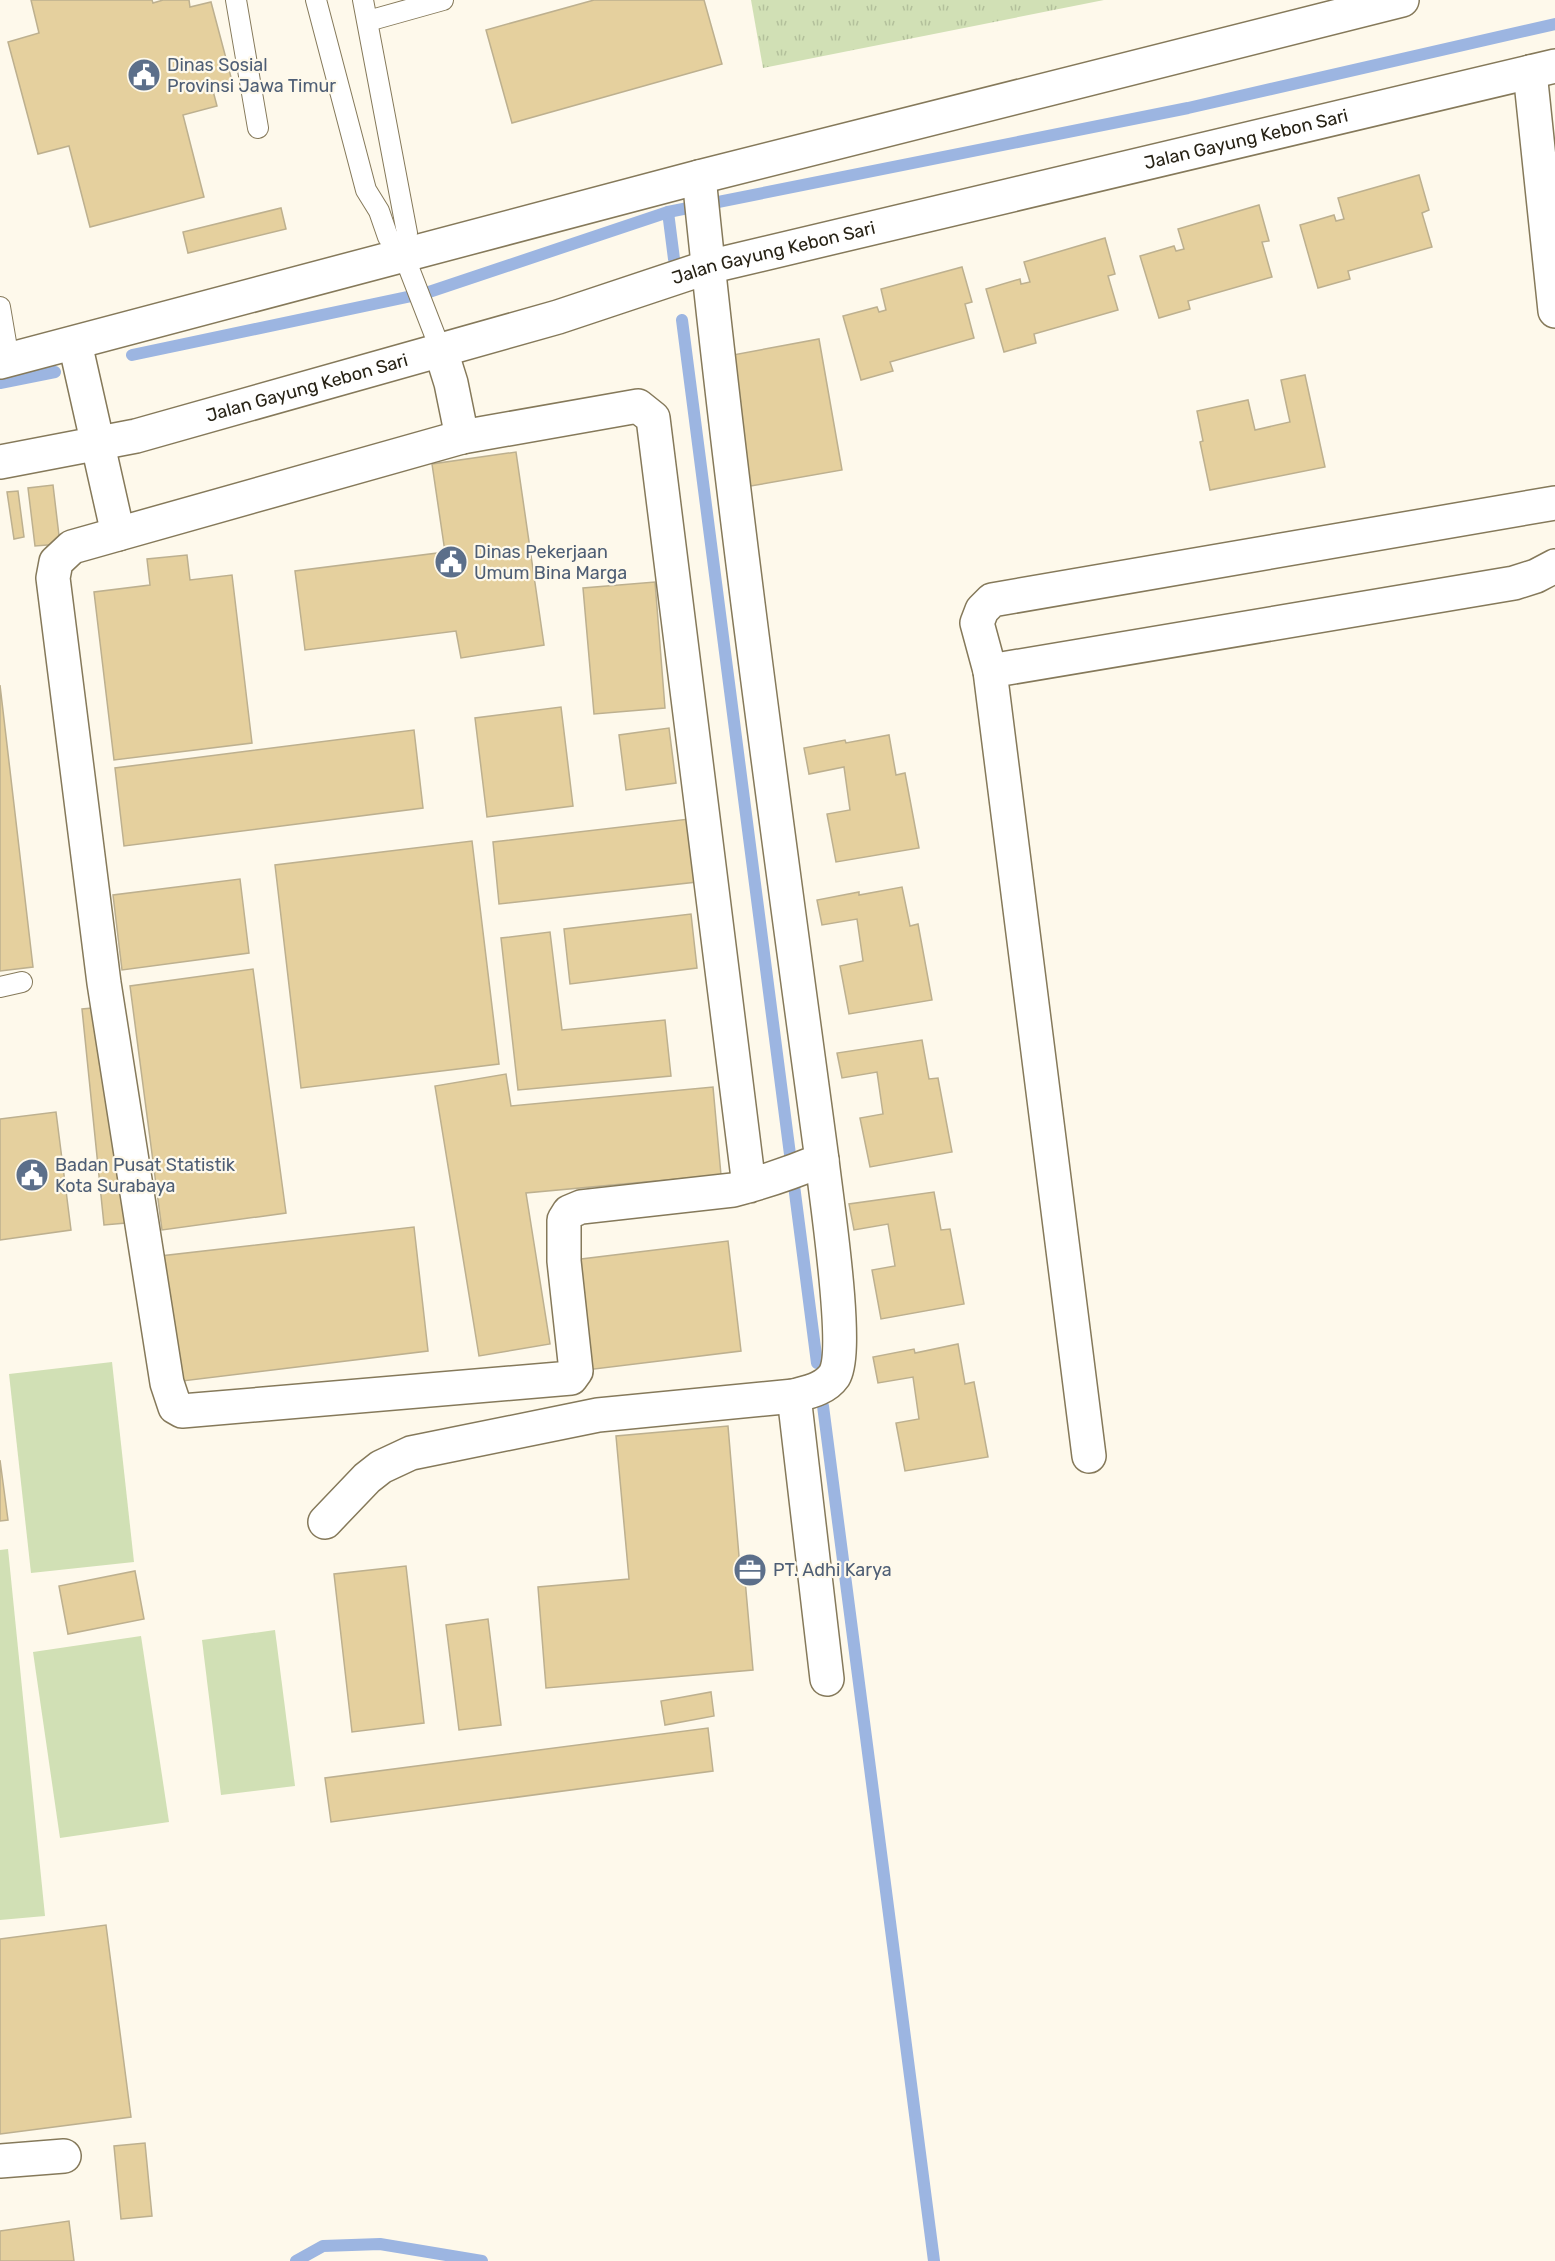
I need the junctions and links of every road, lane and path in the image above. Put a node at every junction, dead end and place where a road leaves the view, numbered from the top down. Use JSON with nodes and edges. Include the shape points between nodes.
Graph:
{"nodes":[{"id":1,"x":236,"y":0,"type":"edge"},
{"id":2,"x":316,"y":0,"type":"edge"},
{"id":3,"x":363,"y":0,"type":"edge"},
{"id":4,"x":443,"y":0,"type":"edge"},
{"id":5,"x":1402,"y":0,"type":"edge"},
{"id":6,"x":368,"y":21,"type":"junction"},
{"id":7,"x":1542,"y":69,"type":"edge"},
{"id":8,"x":258,"y":128,"type":"dead end"},
{"id":9,"x":701,"y":189,"type":"junction"},
{"id":10,"x":401,"y":249,"type":"junction"},
{"id":11,"x":707,"y":260,"type":"junction"},
{"id":12,"x":0,"y":308,"type":"edge"},
{"id":13,"x":1555,"y":311,"type":"edge"},
{"id":14,"x":436,"y":339,"type":"junction"},
{"id":15,"x":77,"y":353,"type":"junction"},
{"id":16,"x":5,"y":356,"type":"edge"},
{"id":17,"x":94,"y":431,"type":"junction"},
{"id":18,"x":462,"y":437,"type":"junction"},
{"id":19,"x":0,"y":462,"type":"edge"},
{"id":20,"x":1555,"y":503,"type":"edge"},
{"id":21,"x":118,"y":534,"type":"junction"},
{"id":22,"x":1555,"y":566,"type":"edge"},
{"id":23,"x":990,"y":671,"type":"junction"},
{"id":24,"x":22,"y":982,"type":"dead end"},
{"id":25,"x":0,"y":987,"type":"edge"},
{"id":26,"x":816,"y":1162,"type":"junction"},
{"id":27,"x":763,"y":1182,"type":"junction"},
{"id":28,"x":794,"y":1396,"type":"junction"},
{"id":29,"x":1089,"y":1456,"type":"dead end"},
{"id":30,"x":325,"y":1522,"type":"dead end"},
{"id":31,"x":827,"y":1679,"type":"dead end"},
{"id":32,"x":64,"y":2156,"type":"dead end"},
{"id":33,"x":0,"y":2161,"type":"edge"}],
"edges":[{"from":1,"to":8,"type":"lane"},
{"from":2,"to":10,"type":"lane","via":[[366,190]]},
{"from":3,"to":6,"type":"lane"},
{"from":4,"to":6,"type":"lane"},
{"from":5,"to":9,"type":"street"},
{"from":6,"to":10,"type":"lane","via":[[398,180]]},
{"from":7,"to":11,"type":"street","name":"Jalan Gayung Kebon Sari"},
{"from":7,"to":13,"type":"street"},
{"from":9,"to":10,"type":"street"},
{"from":9,"to":11,"type":"street"},
{"from":10,"to":14,"type":"lane"},
{"from":10,"to":15,"type":"street"},
{"from":11,"to":14,"type":"street","name":"Jalan Gayung Kebon Sari","via":[[558,317]]},
{"from":11,"to":26,"type":"street"},
{"from":12,"to":16,"type":"lane"},
{"from":14,"to":17,"type":"street","name":"Jalan Gayung Kebon Sari","via":[[136,436]]},
{"from":14,"to":18,"type":"street","via":[[451,382]]},
{"from":15,"to":16,"type":"street"},
{"from":15,"to":17,"type":"street"},
{"from":17,"to":19,"type":"street","name":"Jalan Gayung Kebon Sari"},
{"from":17,"to":21,"type":"street"},
{"from":18,"to":21,"type":"street"},
{"from":18,"to":27,"type":"street","via":[[638,406],[653,418]]},
{"from":20,"to":23,"type":"street","via":[[992,600],[977,623]]},
{"from":21,"to":27,"type":"street","via":[[72,547],[56,562],[53,578],[104,984],[167,1383],[175,1407],[182,1411],[571,1378],[576,1371],[564,1261],[567,1214],[581,1208],[733,1190]]},
{"from":22,"to":23,"type":"street","via":[[1514,583]]},
{"from":23,"to":29,"type":"street"},
{"from":24,"to":25,"type":"lane"},
{"from":26,"to":27,"type":"street"},
{"from":26,"to":28,"type":"street","via":[[839,1305],[837,1369],[818,1389]]},
{"from":28,"to":30,"type":"street","via":[[598,1415],[411,1453],[367,1478]]},
{"from":28,"to":31,"type":"street"},
{"from":32,"to":33,"type":"street"}]}
